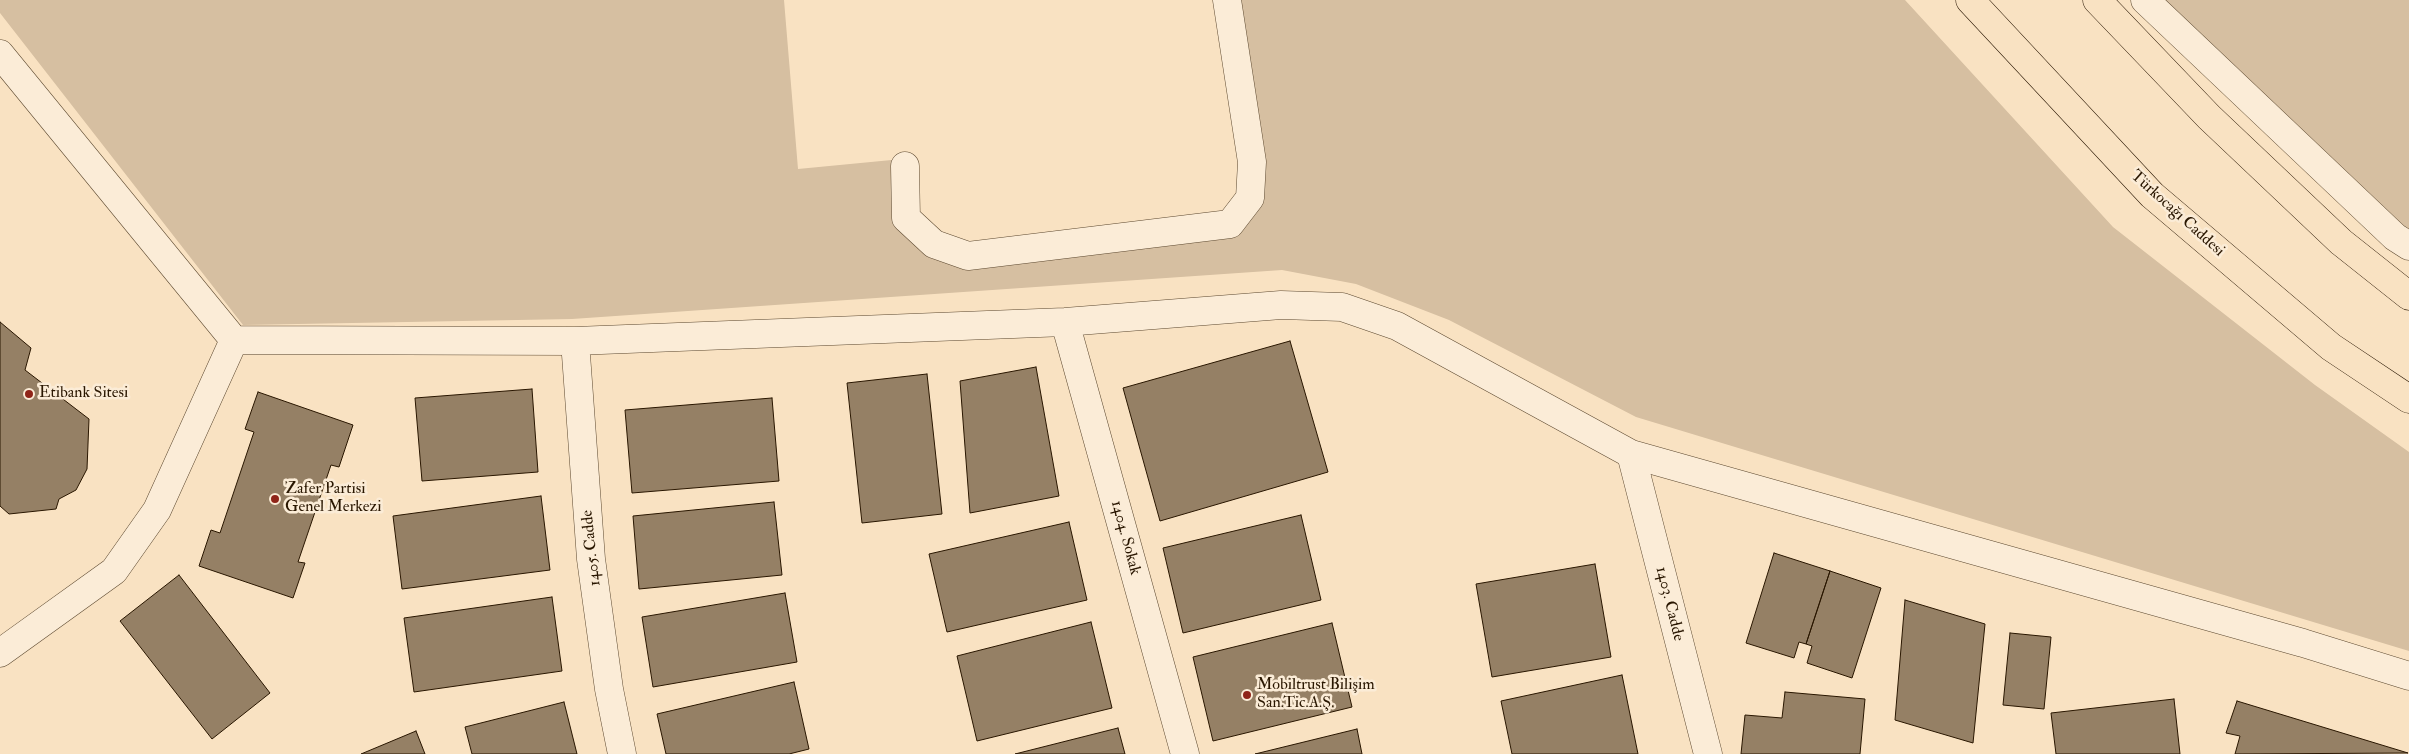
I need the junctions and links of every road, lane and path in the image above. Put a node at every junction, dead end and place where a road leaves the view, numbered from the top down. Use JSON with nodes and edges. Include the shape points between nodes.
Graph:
{"nodes":[{"id":1,"x":1227,"y":0,"type":"edge"},
{"id":2,"x":1970,"y":0,"type":"edge"},
{"id":3,"x":2096,"y":0,"type":"edge"},
{"id":4,"x":2145,"y":0,"type":"edge"},
{"id":5,"x":0,"y":54,"type":"edge"},
{"id":6,"x":905,"y":166,"type":"dead end"},
{"id":7,"x":2409,"y":246,"type":"edge"},
{"id":8,"x":2409,"y":296,"type":"edge"},
{"id":9,"x":1065,"y":322,"type":"junction"},
{"id":10,"x":234,"y":340,"type":"junction"},
{"id":11,"x":575,"y":341,"type":"junction"},
{"id":12,"x":2409,"y":399,"type":"edge"},
{"id":13,"x":1631,"y":454,"type":"junction"},
{"id":14,"x":0,"y":653,"type":"edge"},
{"id":15,"x":2409,"y":676,"type":"edge"},
{"id":16,"x":622,"y":754,"type":"edge"},
{"id":17,"x":1185,"y":754,"type":"edge"},
{"id":18,"x":1708,"y":754,"type":"edge"}],
"edges":[{"from":1,"to":6,"type":"street","via":[[1252,162],[1250,198],[1230,224],[968,256],[934,244],[906,218]]},
{"from":2,"to":12,"type":"main road","name":"Türkocağı Caddesi","via":[[2152,196],[2331,347]]},
{"from":3,"to":8,"type":"main road","via":[[2209,116],[2334,235]]},
{"from":4,"to":7,"type":"street","via":[[2395,237]]},
{"from":5,"to":10,"type":"street"},
{"from":9,"to":11,"type":"street"},
{"from":9,"to":13,"type":"street","via":[[1281,305],[1342,308],[1397,326]]},
{"from":9,"to":17,"type":"street","name":"1404. Sokak"},
{"from":10,"to":11,"type":"street"},
{"from":10,"to":14,"type":"street","via":[[158,510],[114,570]]},
{"from":11,"to":16,"type":"street","name":"1405. Cadde","via":[[591,559],[609,689]]},
{"from":13,"to":15,"type":"street"},
{"from":13,"to":18,"type":"street","name":"1403. Cadde"}]}
